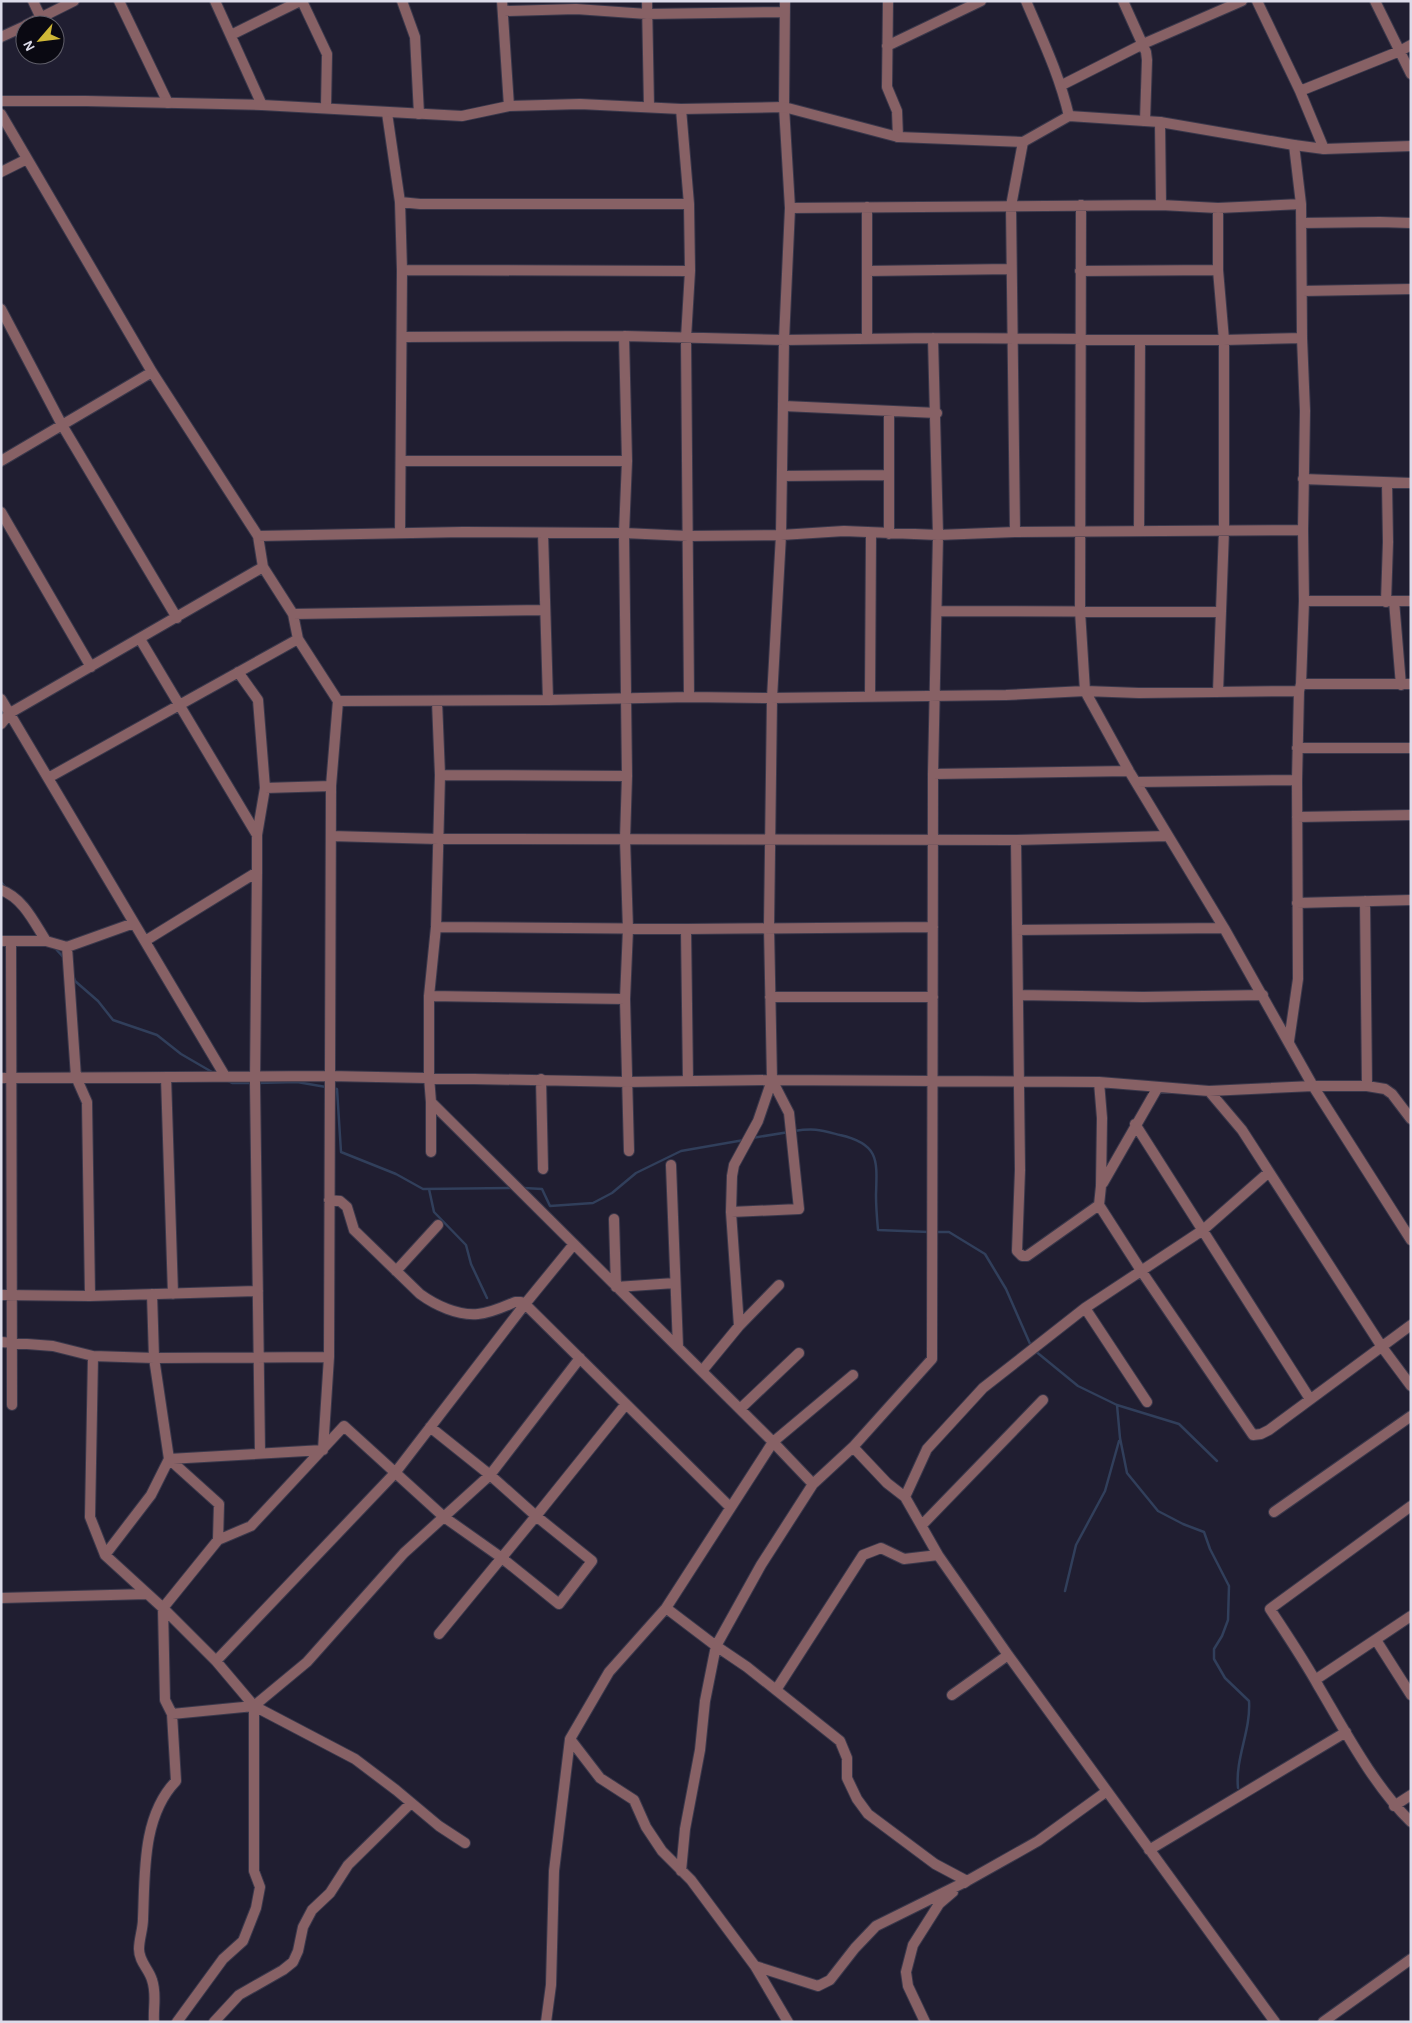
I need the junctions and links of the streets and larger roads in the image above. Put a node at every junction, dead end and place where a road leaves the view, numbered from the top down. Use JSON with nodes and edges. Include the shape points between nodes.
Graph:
{"nodes":[{"id":1,"x":32,"y":1,"type":"edge"},
{"id":2,"x":74,"y":1,"type":"edge"},
{"id":3,"x":119,"y":1,"type":"edge"},
{"id":4,"x":215,"y":1,"type":"edge"},
{"id":5,"x":301,"y":1,"type":"edge"},
{"id":6,"x":402,"y":1,"type":"edge"},
{"id":7,"x":647,"y":1,"type":"edge"},
{"id":8,"x":785,"y":1,"type":"edge"},
{"id":9,"x":888,"y":1,"type":"edge"},
{"id":10,"x":981,"y":1,"type":"edge"},
{"id":11,"x":1026,"y":1,"type":"edge"},
{"id":12,"x":1123,"y":1,"type":"edge"},
{"id":13,"x":1242,"y":1,"type":"edge"},
{"id":14,"x":1257,"y":1,"type":"edge"},
{"id":15,"x":1375,"y":1,"type":"edge"},
{"id":16,"x":576,"y":5,"type":"edge"},
{"id":17,"x":503,"y":6,"type":"edge"},
{"id":18,"x":785,"y":12,"type":"junction"},
{"id":19,"x":647,"y":14,"type":"junction"},
{"id":20,"x":39,"y":15,"type":"edge"},
{"id":21,"x":47,"y":15,"type":"edge"},
{"id":22,"x":15,"y":30,"type":"edge"},
{"id":23,"x":231,"y":35,"type":"junction"},
{"id":24,"x":1,"y":37,"type":"edge"},
{"id":25,"x":1144,"y":44,"type":"junction"},
{"id":26,"x":1411,"y":45,"type":"edge"},
{"id":27,"x":887,"y":46,"type":"junction"},
{"id":28,"x":1400,"y":52,"type":"junction"},
{"id":29,"x":1411,"y":74,"type":"edge"},
{"id":30,"x":1062,"y":85,"type":"junction"},
{"id":31,"x":1300,"y":91,"type":"junction"},
{"id":32,"x":1,"y":101,"type":"edge"},
{"id":33,"x":168,"y":103,"type":"junction"},
{"id":34,"x":262,"y":105,"type":"junction"},
{"id":35,"x":510,"y":106,"type":"junction"},
{"id":36,"x":649,"y":107,"type":"junction"},
{"id":37,"x":784,"y":107,"type":"junction"},
{"id":38,"x":326,"y":108,"type":"junction"},
{"id":39,"x":681,"y":109,"type":"junction"},
{"id":40,"x":386,"y":112,"type":"junction"},
{"id":41,"x":1,"y":114,"type":"edge"},
{"id":42,"x":419,"y":114,"type":"junction"},
{"id":43,"x":1069,"y":116,"type":"junction"},
{"id":44,"x":1145,"y":121,"type":"junction"},
{"id":45,"x":1160,"y":122,"type":"junction"},
{"id":46,"x":898,"y":136,"type":"junction"},
{"id":47,"x":1023,"y":142,"type":"junction"},
{"id":48,"x":1294,"y":145,"type":"junction"},
{"id":49,"x":1411,"y":146,"type":"edge"},
{"id":50,"x":1324,"y":149,"type":"junction"},
{"id":51,"x":27,"y":159,"type":"junction"},
{"id":52,"x":1,"y":172,"type":"edge"},
{"id":53,"x":400,"y":202,"type":"junction"},
{"id":54,"x":689,"y":204,"type":"junction"},
{"id":55,"x":1301,"y":204,"type":"junction"},
{"id":56,"x":1161,"y":205,"type":"junction"},
{"id":57,"x":1011,"y":206,"type":"junction"},
{"id":58,"x":1081,"y":206,"type":"junction"},
{"id":59,"x":867,"y":207,"type":"junction"},
{"id":60,"x":790,"y":208,"type":"junction"},
{"id":61,"x":1218,"y":208,"type":"junction"},
{"id":62,"x":1301,"y":223,"type":"junction"},
{"id":63,"x":1411,"y":224,"type":"edge"},
{"id":64,"x":1012,"y":269,"type":"junction"},
{"id":65,"x":402,"y":270,"type":"junction"},
{"id":66,"x":1218,"y":270,"type":"junction"},
{"id":67,"x":690,"y":271,"type":"junction"},
{"id":68,"x":867,"y":271,"type":"junction"},
{"id":69,"x":1080,"y":271,"type":"junction"},
{"id":70,"x":1411,"y":289,"type":"edge"},
{"id":71,"x":1302,"y":291,"type":"junction"},
{"id":72,"x":1,"y":309,"type":"edge"},
{"id":73,"x":624,"y":336,"type":"junction"},
{"id":74,"x":403,"y":337,"type":"junction"},
{"id":75,"x":686,"y":338,"type":"junction"},
{"id":76,"x":867,"y":338,"type":"junction"},
{"id":77,"x":933,"y":338,"type":"junction"},
{"id":78,"x":1302,"y":338,"type":"junction"},
{"id":79,"x":1013,"y":339,"type":"junction"},
{"id":80,"x":1081,"y":339,"type":"junction"},
{"id":81,"x":784,"y":340,"type":"junction"},
{"id":82,"x":1140,"y":340,"type":"junction"},
{"id":83,"x":1224,"y":340,"type":"junction"},
{"id":84,"x":152,"y":372,"type":"junction"},
{"id":85,"x":784,"y":406,"type":"junction"},
{"id":86,"x":889,"y":411,"type":"junction"},
{"id":87,"x":937,"y":413,"type":"junction"},
{"id":88,"x":62,"y":425,"type":"junction"},
{"id":89,"x":1,"y":461,"type":"edge"},
{"id":90,"x":401,"y":461,"type":"junction"},
{"id":91,"x":628,"y":462,"type":"junction"},
{"id":92,"x":888,"y":475,"type":"junction"},
{"id":93,"x":782,"y":476,"type":"junction"},
{"id":94,"x":1303,"y":480,"type":"junction"},
{"id":95,"x":1387,"y":483,"type":"junction"},
{"id":96,"x":1411,"y":483,"type":"edge"},
{"id":97,"x":1,"y":512,"type":"edge"},
{"id":98,"x":1224,"y":530,"type":"junction"},
{"id":99,"x":1304,"y":530,"type":"junction"},
{"id":100,"x":1138,"y":531,"type":"junction"},
{"id":101,"x":400,"y":532,"type":"junction"},
{"id":102,"x":1015,"y":532,"type":"junction"},
{"id":103,"x":1080,"y":532,"type":"junction"},
{"id":104,"x":543,"y":533,"type":"junction"},
{"id":105,"x":624,"y":533,"type":"junction"},
{"id":106,"x":871,"y":534,"type":"junction"},
{"id":107,"x":889,"y":534,"type":"junction"},
{"id":108,"x":781,"y":535,"type":"junction"},
{"id":109,"x":938,"y":535,"type":"junction"},
{"id":110,"x":258,"y":536,"type":"junction"},
{"id":111,"x":688,"y":536,"type":"junction"},
{"id":112,"x":263,"y":568,"type":"junction"},
{"id":113,"x":1304,"y":601,"type":"junction"},
{"id":114,"x":1411,"y":601,"type":"edge"},
{"id":115,"x":1390,"y":602,"type":"junction"},
{"id":116,"x":545,"y":610,"type":"junction"},
{"id":117,"x":938,"y":611,"type":"junction"},
{"id":118,"x":1080,"y":611,"type":"junction"},
{"id":119,"x":1221,"y":612,"type":"junction"},
{"id":120,"x":293,"y":614,"type":"junction"},
{"id":121,"x":177,"y":618,"type":"junction"},
{"id":122,"x":140,"y":639,"type":"junction"},
{"id":123,"x":298,"y":639,"type":"junction"},
{"id":124,"x":91,"y":668,"type":"junction"},
{"id":125,"x":238,"y":672,"type":"junction"},
{"id":126,"x":1406,"y":685,"type":"edge"},
{"id":127,"x":1300,"y":687,"type":"junction"},
{"id":128,"x":1085,"y":691,"type":"junction"},
{"id":129,"x":1218,"y":692,"type":"junction"},
{"id":130,"x":935,"y":695,"type":"junction"},
{"id":131,"x":870,"y":696,"type":"junction"},
{"id":132,"x":690,"y":697,"type":"junction"},
{"id":133,"x":625,"y":698,"type":"junction"},
{"id":134,"x":772,"y":698,"type":"junction"},
{"id":135,"x":1,"y":699,"type":"edge"},
{"id":136,"x":548,"y":700,"type":"junction"},
{"id":137,"x":338,"y":701,"type":"junction"},
{"id":138,"x":437,"y":701,"type":"junction"},
{"id":139,"x":179,"y":705,"type":"junction"},
{"id":140,"x":10,"y":714,"type":"junction"},
{"id":141,"x":1,"y":724,"type":"edge"},
{"id":142,"x":1297,"y":748,"type":"junction"},
{"id":143,"x":1411,"y":748,"type":"edge"},
{"id":144,"x":1129,"y":771,"type":"junction"},
{"id":145,"x":933,"y":774,"type":"junction"},
{"id":146,"x":440,"y":775,"type":"junction"},
{"id":147,"x":627,"y":776,"type":"junction"},
{"id":148,"x":48,"y":778,"type":"junction"},
{"id":149,"x":1297,"y":780,"type":"junction"},
{"id":150,"x":1136,"y":782,"type":"junction"},
{"id":151,"x":331,"y":786,"type":"junction"},
{"id":152,"x":265,"y":788,"type":"junction"},
{"id":153,"x":1411,"y":815,"type":"edge"},
{"id":154,"x":1297,"y":817,"type":"junction"},
{"id":155,"x":257,"y":835,"type":"junction"},
{"id":156,"x":331,"y":836,"type":"junction"},
{"id":157,"x":1168,"y":836,"type":"junction"},
{"id":158,"x":438,"y":839,"type":"junction"},
{"id":159,"x":625,"y":839,"type":"junction"},
{"id":160,"x":771,"y":840,"type":"junction"},
{"id":161,"x":933,"y":840,"type":"junction"},
{"id":162,"x":1016,"y":840,"type":"junction"},
{"id":163,"x":257,"y":872,"type":"junction"},
{"id":164,"x":1,"y":890,"type":"edge"},
{"id":165,"x":1411,"y":900,"type":"edge"},
{"id":166,"x":1365,"y":901,"type":"junction"},
{"id":167,"x":1297,"y":903,"type":"junction"},
{"id":168,"x":134,"y":923,"type":"junction"},
{"id":169,"x":436,"y":927,"type":"junction"},
{"id":170,"x":769,"y":927,"type":"junction"},
{"id":171,"x":933,"y":927,"type":"junction"},
{"id":172,"x":1224,"y":928,"type":"junction"},
{"id":173,"x":628,"y":929,"type":"junction"},
{"id":174,"x":686,"y":930,"type":"junction"},
{"id":175,"x":1017,"y":930,"type":"junction"},
{"id":176,"x":6,"y":941,"type":"edge"},
{"id":177,"x":46,"y":941,"type":"junction"},
{"id":178,"x":145,"y":941,"type":"junction"},
{"id":179,"x":67,"y":947,"type":"junction"},
{"id":180,"x":1018,"y":995,"type":"junction"},
{"id":181,"x":1263,"y":995,"type":"junction"},
{"id":182,"x":429,"y":996,"type":"junction"},
{"id":183,"x":770,"y":997,"type":"junction"},
{"id":184,"x":933,"y":997,"type":"junction"},
{"id":185,"x":625,"y":999,"type":"junction"},
{"id":186,"x":1289,"y":1041,"type":"junction"},
{"id":187,"x":166,"y":1076,"type":"junction"},
{"id":188,"x":225,"y":1076,"type":"junction"},
{"id":189,"x":255,"y":1076,"type":"junction"},
{"id":190,"x":329,"y":1076,"type":"junction"},
{"id":191,"x":76,"y":1077,"type":"junction"},
{"id":192,"x":428,"y":1077,"type":"junction"},
{"id":193,"x":6,"y":1078,"type":"edge"},
{"id":194,"x":541,"y":1080,"type":"junction"},
{"id":195,"x":772,"y":1080,"type":"junction"},
{"id":196,"x":688,"y":1081,"type":"junction"},
{"id":197,"x":626,"y":1082,"type":"junction"},
{"id":198,"x":932,"y":1082,"type":"junction"},
{"id":199,"x":1099,"y":1082,"type":"junction"},
{"id":200,"x":1019,"y":1083,"type":"junction"},
{"id":201,"x":1313,"y":1086,"type":"junction"},
{"id":202,"x":1367,"y":1086,"type":"junction"},
{"id":203,"x":1158,"y":1087,"type":"junction"},
{"id":204,"x":1209,"y":1090,"type":"junction"},
{"id":205,"x":431,"y":1102,"type":"junction"},
{"id":206,"x":1411,"y":1119,"type":"edge"},
{"id":207,"x":1135,"y":1124,"type":"junction"},
{"id":208,"x":629,"y":1151,"type":"dead end"},
{"id":209,"x":431,"y":1152,"type":"dead end"},
{"id":210,"x":671,"y":1165,"type":"dead end"},
{"id":211,"x":543,"y":1169,"type":"dead end"},
{"id":212,"x":1269,"y":1172,"type":"junction"},
{"id":213,"x":1102,"y":1186,"type":"junction"},
{"id":214,"x":329,"y":1200,"type":"junction"},
{"id":215,"x":1099,"y":1205,"type":"junction"},
{"id":216,"x":731,"y":1212,"type":"junction"},
{"id":217,"x":614,"y":1219,"type":"dead end"},
{"id":218,"x":438,"y":1225,"type":"dead end"},
{"id":219,"x":1203,"y":1230,"type":"junction"},
{"id":220,"x":1411,"y":1240,"type":"edge"},
{"id":221,"x":574,"y":1244,"type":"junction"},
{"id":222,"x":396,"y":1271,"type":"junction"},
{"id":223,"x":1142,"y":1272,"type":"junction"},
{"id":224,"x":676,"y":1283,"type":"junction"},
{"id":225,"x":779,"y":1285,"type":"dead end"},
{"id":226,"x":616,"y":1287,"type":"junction"},
{"id":227,"x":258,"y":1291,"type":"junction"},
{"id":228,"x":152,"y":1294,"type":"junction"},
{"id":229,"x":173,"y":1294,"type":"junction"},
{"id":230,"x":7,"y":1295,"type":"edge"},
{"id":231,"x":90,"y":1296,"type":"junction"},
{"id":232,"x":525,"y":1304,"type":"junction"},
{"id":233,"x":1085,"y":1308,"type":"junction"},
{"id":234,"x":1411,"y":1325,"type":"edge"},
{"id":235,"x":739,"y":1326,"type":"junction"},
{"id":236,"x":1,"y":1342,"type":"edge"},
{"id":237,"x":12,"y":1342,"type":"junction"},
{"id":238,"x":678,"y":1347,"type":"junction"},
{"id":239,"x":1382,"y":1347,"type":"junction"},
{"id":240,"x":799,"y":1353,"type":"dead end"},
{"id":241,"x":93,"y":1356,"type":"junction"},
{"id":242,"x":258,"y":1357,"type":"junction"},
{"id":243,"x":329,"y":1357,"type":"junction"},
{"id":244,"x":154,"y":1358,"type":"junction"},
{"id":245,"x":580,"y":1358,"type":"junction"},
{"id":246,"x":702,"y":1371,"type":"junction"},
{"id":247,"x":853,"y":1375,"type":"dead end"},
{"id":248,"x":1411,"y":1386,"type":"edge"},
{"id":249,"x":1310,"y":1399,"type":"junction"},
{"id":250,"x":1043,"y":1400,"type":"dead end"},
{"id":251,"x":1147,"y":1402,"type":"dead end"},
{"id":252,"x":626,"y":1404,"type":"junction"},
{"id":253,"x":12,"y":1405,"type":"dead end"},
{"id":254,"x":740,"y":1409,"type":"junction"},
{"id":255,"x":1409,"y":1420,"type":"edge"},
{"id":256,"x":430,"y":1427,"type":"junction"},
{"id":257,"x":773,"y":1442,"type":"junction"},
{"id":258,"x":853,"y":1447,"type":"junction"},
{"id":259,"x":323,"y":1450,"type":"junction"},
{"id":260,"x":260,"y":1452,"type":"junction"},
{"id":261,"x":169,"y":1459,"type":"junction"},
{"id":262,"x":395,"y":1472,"type":"junction"},
{"id":263,"x":490,"y":1475,"type":"junction"},
{"id":264,"x":813,"y":1484,"type":"junction"},
{"id":265,"x":904,"y":1497,"type":"junction"},
{"id":266,"x":1411,"y":1506,"type":"edge"},
{"id":267,"x":730,"y":1507,"type":"junction"},
{"id":268,"x":1274,"y":1512,"type":"dead end"},
{"id":269,"x":536,"y":1516,"type":"junction"},
{"id":270,"x":444,"y":1517,"type":"junction"},
{"id":271,"x":922,"y":1525,"type":"junction"},
{"id":272,"x":218,"y":1540,"type":"junction"},
{"id":273,"x":105,"y":1555,"type":"junction"},
{"id":274,"x":938,"y":1556,"type":"junction"},
{"id":275,"x":502,"y":1558,"type":"junction"},
{"id":276,"x":147,"y":1594,"type":"junction"},
{"id":277,"x":1,"y":1598,"type":"edge"},
{"id":278,"x":163,"y":1608,"type":"junction"},
{"id":279,"x":666,"y":1608,"type":"junction"},
{"id":280,"x":1411,"y":1616,"type":"edge"},
{"id":281,"x":439,"y":1634,"type":"dead end"},
{"id":282,"x":1376,"y":1640,"type":"junction"},
{"id":283,"x":716,"y":1646,"type":"junction"},
{"id":284,"x":1008,"y":1656,"type":"junction"},
{"id":285,"x":216,"y":1661,"type":"junction"},
{"id":286,"x":1315,"y":1680,"type":"junction"},
{"id":287,"x":776,"y":1690,"type":"junction"},
{"id":288,"x":952,"y":1695,"type":"dead end"},
{"id":289,"x":1411,"y":1695,"type":"edge"},
{"id":290,"x":254,"y":1706,"type":"junction"},
{"id":291,"x":172,"y":1714,"type":"junction"},
{"id":292,"x":1346,"y":1732,"type":"junction"},
{"id":293,"x":570,"y":1739,"type":"junction"},
{"id":294,"x":1107,"y":1791,"type":"junction"},
{"id":295,"x":1411,"y":1795,"type":"edge"},
{"id":296,"x":411,"y":1803,"type":"junction"},
{"id":297,"x":1394,"y":1806,"type":"junction"},
{"id":298,"x":1411,"y":1822,"type":"edge"},
{"id":299,"x":465,"y":1842,"type":"dead end"},
{"id":300,"x":1149,"y":1850,"type":"junction"},
{"id":301,"x":681,"y":1871,"type":"junction"},
{"id":302,"x":966,"y":1881,"type":"junction"},
{"id":303,"x":1411,"y":1959,"type":"edge"},
{"id":304,"x":755,"y":1966,"type":"junction"},
{"id":305,"x":154,"y":2022,"type":"edge"},
{"id":306,"x":178,"y":2022,"type":"edge"},
{"id":307,"x":214,"y":2022,"type":"edge"},
{"id":308,"x":546,"y":2022,"type":"edge"},
{"id":309,"x":788,"y":2022,"type":"edge"},
{"id":310,"x":925,"y":2022,"type":"edge"},
{"id":311,"x":1274,"y":2022,"type":"edge"},
{"id":312,"x":1323,"y":2022,"type":"edge"}],
"edges":[{"from":1,"to":20,"type":"street"},
{"from":2,"to":21,"type":"street"},
{"from":3,"to":33,"type":"street"},
{"from":4,"to":23,"type":"street"},
{"from":5,"to":23,"type":"street"},
{"from":5,"to":38,"type":"street","via":[[327,54]]},
{"from":6,"to":42,"type":"street","via":[[417,45]]},
{"from":7,"to":19,"type":"street"},
{"from":8,"to":18,"type":"street"},
{"from":9,"to":27,"type":"street"},
{"from":10,"to":27,"type":"street"},
{"from":11,"to":30,"type":"street"},
{"from":12,"to":25,"type":"street"},
{"from":13,"to":25,"type":"street"},
{"from":14,"to":31,"type":"street"},
{"from":15,"to":28,"type":"street"},
{"from":16,"to":17,"type":"street"},
{"from":16,"to":19,"type":"street"},
{"from":17,"to":35,"type":"street"},
{"from":18,"to":19,"type":"street"},
{"from":18,"to":37,"type":"street"},
{"from":19,"to":36,"type":"street"},
{"from":22,"to":24,"type":"street"},
{"from":23,"to":34,"type":"street"},
{"from":25,"to":30,"type":"street"},
{"from":25,"to":44,"type":"street","via":[[1147,60]]},
{"from":26,"to":28,"type":"street"},
{"from":27,"to":46,"type":"street","via":[[887,87],[897,111]]},
{"from":28,"to":29,"type":"street"},
{"from":28,"to":31,"type":"street"},
{"from":30,"to":43,"type":"street"},
{"from":31,"to":50,"type":"street"},
{"from":32,"to":33,"type":"street"},
{"from":33,"to":34,"type":"street"},
{"from":34,"to":38,"type":"street"},
{"from":35,"to":36,"type":"street","via":[[580,104]]},
{"from":35,"to":42,"type":"street","via":[[462,116]]},
{"from":36,"to":39,"type":"street"},
{"from":37,"to":39,"type":"street"},
{"from":37,"to":46,"type":"street"},
{"from":37,"to":60,"type":"street"},
{"from":38,"to":40,"type":"street"},
{"from":39,"to":54,"type":"street"},
{"from":40,"to":42,"type":"street"},
{"from":40,"to":53,"type":"street"},
{"from":41,"to":51,"type":"street"},
{"from":43,"to":44,"type":"street"},
{"from":43,"to":47,"type":"street"},
{"from":44,"to":45,"type":"street"},
{"from":45,"to":48,"type":"street"},
{"from":45,"to":56,"type":"street"},
{"from":46,"to":47,"type":"street"},
{"from":47,"to":57,"type":"street"},
{"from":48,"to":50,"type":"street"},
{"from":48,"to":55,"type":"street"},
{"from":49,"to":50,"type":"street"},
{"from":51,"to":52,"type":"street"},
{"from":51,"to":84,"type":"street"},
{"from":53,"to":54,"type":"street"},
{"from":53,"to":65,"type":"street"},
{"from":54,"to":67,"type":"street"},
{"from":55,"to":61,"type":"street"},
{"from":55,"to":62,"type":"street"},
{"from":56,"to":58,"type":"street"},
{"from":56,"to":61,"type":"street"},
{"from":57,"to":58,"type":"street"},
{"from":57,"to":59,"type":"street"},
{"from":57,"to":64,"type":"street"},
{"from":58,"to":69,"type":"street"},
{"from":59,"to":60,"type":"street"},
{"from":59,"to":68,"type":"street"},
{"from":60,"to":81,"type":"street"},
{"from":61,"to":66,"type":"street"},
{"from":62,"to":63,"type":"street"},
{"from":62,"to":71,"type":"street"},
{"from":64,"to":68,"type":"street"},
{"from":64,"to":79,"type":"street"},
{"from":65,"to":67,"type":"street"},
{"from":65,"to":74,"type":"street"},
{"from":66,"to":69,"type":"street"},
{"from":66,"to":83,"type":"street"},
{"from":67,"to":75,"type":"street"},
{"from":68,"to":76,"type":"street"},
{"from":69,"to":80,"type":"street"},
{"from":70,"to":71,"type":"street"},
{"from":71,"to":78,"type":"street"},
{"from":72,"to":88,"type":"street"},
{"from":73,"to":74,"type":"street"},
{"from":73,"to":75,"type":"street"},
{"from":73,"to":91,"type":"street"},
{"from":74,"to":90,"type":"street"},
{"from":75,"to":81,"type":"street"},
{"from":75,"to":111,"type":"street"},
{"from":76,"to":77,"type":"street"},
{"from":76,"to":81,"type":"street"},
{"from":77,"to":79,"type":"street"},
{"from":77,"to":87,"type":"street"},
{"from":78,"to":83,"type":"street"},
{"from":78,"to":94,"type":"street"},
{"from":79,"to":80,"type":"street"},
{"from":79,"to":102,"type":"street"},
{"from":80,"to":82,"type":"street"},
{"from":80,"to":103,"type":"street"},
{"from":81,"to":85,"type":"street"},
{"from":82,"to":83,"type":"street"},
{"from":82,"to":100,"type":"street"},
{"from":83,"to":98,"type":"street"},
{"from":84,"to":88,"type":"street"},
{"from":84,"to":110,"type":"street"},
{"from":85,"to":86,"type":"street"},
{"from":85,"to":93,"type":"street"},
{"from":86,"to":87,"type":"street"},
{"from":86,"to":92,"type":"street"},
{"from":87,"to":109,"type":"street"},
{"from":88,"to":89,"type":"street"},
{"from":88,"to":121,"type":"street"},
{"from":90,"to":91,"type":"street"},
{"from":90,"to":101,"type":"street"},
{"from":91,"to":105,"type":"street"},
{"from":92,"to":93,"type":"street"},
{"from":92,"to":107,"type":"street"},
{"from":93,"to":108,"type":"street"},
{"from":94,"to":95,"type":"street"},
{"from":94,"to":99,"type":"street"},
{"from":95,"to":96,"type":"street"},
{"from":95,"to":115,"type":"street"},
{"from":97,"to":124,"type":"street"},
{"from":98,"to":99,"type":"street"},
{"from":98,"to":100,"type":"street"},
{"from":98,"to":119,"type":"street"},
{"from":99,"to":113,"type":"street"},
{"from":100,"to":103,"type":"street"},
{"from":101,"to":104,"type":"street"},
{"from":101,"to":110,"type":"street"},
{"from":102,"to":103,"type":"street"},
{"from":102,"to":109,"type":"street"},
{"from":103,"to":118,"type":"street"},
{"from":104,"to":105,"type":"street"},
{"from":104,"to":116,"type":"street"},
{"from":105,"to":111,"type":"street"},
{"from":105,"to":133,"type":"street"},
{"from":106,"to":107,"type":"street"},
{"from":106,"to":108,"type":"street","via":[[844,531]]},
{"from":106,"to":131,"type":"street"},
{"from":107,"to":109,"type":"street"},
{"from":108,"to":111,"type":"street"},
{"from":108,"to":134,"type":"street"},
{"from":109,"to":117,"type":"street"},
{"from":110,"to":112,"type":"street"},
{"from":111,"to":132,"type":"street"},
{"from":112,"to":120,"type":"street"},
{"from":112,"to":121,"type":"street"},
{"from":113,"to":115,"type":"street"},
{"from":113,"to":127,"type":"street"},
{"from":114,"to":115,"type":"street"},
{"from":115,"to":126,"type":"street"},
{"from":116,"to":120,"type":"street"},
{"from":116,"to":136,"type":"street"},
{"from":117,"to":118,"type":"street"},
{"from":117,"to":130,"type":"street"},
{"from":118,"to":119,"type":"street"},
{"from":118,"to":128,"type":"street"},
{"from":119,"to":129,"type":"street"},
{"from":120,"to":123,"type":"street"},
{"from":121,"to":122,"type":"street"},
{"from":122,"to":124,"type":"street"},
{"from":122,"to":139,"type":"street"},
{"from":123,"to":125,"type":"street"},
{"from":123,"to":137,"type":"street"},
{"from":124,"to":140,"type":"street"},
{"from":125,"to":139,"type":"street"},
{"from":125,"to":152,"type":"street","via":[[258,700]]},
{"from":126,"to":127,"type":"street"},
{"from":127,"to":129,"type":"street"},
{"from":127,"to":142,"type":"street"},
{"from":128,"to":129,"type":"street"},
{"from":128,"to":130,"type":"street"},
{"from":128,"to":144,"type":"street"},
{"from":130,"to":131,"type":"street"},
{"from":130,"to":145,"type":"street"},
{"from":131,"to":134,"type":"street"},
{"from":132,"to":133,"type":"street"},
{"from":132,"to":134,"type":"street"},
{"from":133,"to":136,"type":"street"},
{"from":133,"to":147,"type":"street"},
{"from":134,"to":160,"type":"street"},
{"from":135,"to":140,"type":"street"},
{"from":136,"to":138,"type":"street"},
{"from":137,"to":138,"type":"street"},
{"from":137,"to":151,"type":"street"},
{"from":138,"to":146,"type":"street"},
{"from":139,"to":148,"type":"street"},
{"from":139,"to":155,"type":"street"},
{"from":140,"to":141,"type":"street"},
{"from":140,"to":148,"type":"street"},
{"from":142,"to":143,"type":"street"},
{"from":142,"to":149,"type":"street"},
{"from":144,"to":145,"type":"street"},
{"from":144,"to":150,"type":"street"},
{"from":145,"to":161,"type":"street"},
{"from":146,"to":147,"type":"street"},
{"from":146,"to":158,"type":"street"},
{"from":147,"to":159,"type":"street"},
{"from":148,"to":168,"type":"street"},
{"from":149,"to":150,"type":"street"},
{"from":149,"to":154,"type":"street"},
{"from":150,"to":157,"type":"street"},
{"from":151,"to":152,"type":"street"},
{"from":151,"to":156,"type":"street"},
{"from":152,"to":155,"type":"street"},
{"from":153,"to":154,"type":"street"},
{"from":154,"to":167,"type":"street"},
{"from":155,"to":163,"type":"street"},
{"from":156,"to":158,"type":"street"},
{"from":156,"to":190,"type":"street"},
{"from":157,"to":162,"type":"street"},
{"from":157,"to":172,"type":"street"},
{"from":158,"to":159,"type":"street"},
{"from":158,"to":169,"type":"street"},
{"from":159,"to":160,"type":"street"},
{"from":159,"to":173,"type":"street"},
{"from":160,"to":161,"type":"street"},
{"from":160,"to":170,"type":"street"},
{"from":161,"to":162,"type":"street"},
{"from":161,"to":171,"type":"street"},
{"from":162,"to":175,"type":"street"},
{"from":163,"to":178,"type":"street"},
{"from":163,"to":189,"type":"street"},
{"from":164,"to":177,"type":"street","via":[[26,909]]},
{"from":165,"to":166,"type":"street"},
{"from":166,"to":167,"type":"street"},
{"from":166,"to":202,"type":"street"},
{"from":167,"to":186,"type":"street","via":[[1297,985]]},
{"from":168,"to":178,"type":"street"},
{"from":168,"to":179,"type":"street"},
{"from":169,"to":173,"type":"street"},
{"from":169,"to":182,"type":"street"},
{"from":170,"to":171,"type":"street"},
{"from":170,"to":174,"type":"street"},
{"from":170,"to":183,"type":"street"},
{"from":171,"to":184,"type":"street"},
{"from":172,"to":175,"type":"street"},
{"from":172,"to":181,"type":"street"},
{"from":173,"to":174,"type":"street"},
{"from":173,"to":185,"type":"street"},
{"from":174,"to":196,"type":"street"},
{"from":175,"to":180,"type":"street"},
{"from":176,"to":177,"type":"street"},
{"from":176,"to":193,"type":"street"},
{"from":177,"to":179,"type":"street"},
{"from":178,"to":188,"type":"street"},
{"from":179,"to":191,"type":"street"},
{"from":180,"to":181,"type":"street"},
{"from":180,"to":200,"type":"street"},
{"from":181,"to":186,"type":"street"},
{"from":182,"to":185,"type":"street"},
{"from":182,"to":192,"type":"street"},
{"from":183,"to":184,"type":"street"},
{"from":183,"to":195,"type":"street"},
{"from":184,"to":198,"type":"street"},
{"from":185,"to":197,"type":"street"},
{"from":186,"to":201,"type":"street"},
{"from":187,"to":188,"type":"street"},
{"from":187,"to":191,"type":"street"},
{"from":187,"to":229,"type":"street"},
{"from":188,"to":189,"type":"street"},
{"from":189,"to":190,"type":"street"},
{"from":189,"to":227,"type":"street"},
{"from":190,"to":192,"type":"street"},
{"from":190,"to":214,"type":"street"},
{"from":191,"to":193,"type":"street"},
{"from":191,"to":231,"type":"street","via":[[87,1102]]},
{"from":192,"to":194,"type":"street"},
{"from":192,"to":205,"type":"street"},
{"from":193,"to":230,"type":"street"},
{"from":194,"to":197,"type":"street"},
{"from":194,"to":211,"type":"street"},
{"from":195,"to":196,"type":"street"},
{"from":195,"to":198,"type":"street"},
{"from":195,"to":216,"type":"street","via":[[758,1121],[734,1165]]},
{"from":195,"to":216,"type":"street","via":[[789,1113],[799,1209]]},
{"from":196,"to":197,"type":"street"},
{"from":197,"to":208,"type":"street"},
{"from":198,"to":200,"type":"street"},
{"from":198,"to":258,"type":"street","via":[[932,1359]]},
{"from":199,"to":200,"type":"street"},
{"from":199,"to":203,"type":"street"},
{"from":199,"to":213,"type":"street"},
{"from":200,"to":215,"type":"street","via":[[1017,1251],[1027,1256]]},
{"from":201,"to":202,"type":"street"},
{"from":201,"to":204,"type":"street"},
{"from":201,"to":220,"type":"street"},
{"from":202,"to":206,"type":"street","via":[[1392,1094]]},
{"from":203,"to":204,"type":"street"},
{"from":203,"to":207,"type":"street"},
{"from":204,"to":212,"type":"street","via":[[1242,1130]]},
{"from":205,"to":209,"type":"street"},
{"from":205,"to":221,"type":"street"},
{"from":207,"to":213,"type":"street"},
{"from":207,"to":219,"type":"street"},
{"from":210,"to":224,"type":"street"},
{"from":212,"to":219,"type":"street"},
{"from":212,"to":239,"type":"street"},
{"from":213,"to":215,"type":"street"},
{"from":214,"to":222,"type":"street","via":[[340,1201],[347,1207],[354,1230]]},
{"from":214,"to":243,"type":"street"},
{"from":215,"to":223,"type":"street"},
{"from":216,"to":235,"type":"street"},
{"from":217,"to":226,"type":"street"},
{"from":218,"to":222,"type":"street"},
{"from":219,"to":223,"type":"street"},
{"from":219,"to":249,"type":"street"},
{"from":221,"to":226,"type":"street"},
{"from":221,"to":232,"type":"street"},
{"from":222,"to":232,"type":"street","via":[[431,1302],[466,1314],[490,1312],[515,1302]]},
{"from":223,"to":233,"type":"street"},
{"from":223,"to":249,"type":"street","via":[[1253,1435],[1269,1430]]},
{"from":224,"to":226,"type":"street"},
{"from":224,"to":238,"type":"street"},
{"from":225,"to":235,"type":"street"},
{"from":226,"to":238,"type":"street"},
{"from":227,"to":229,"type":"street"},
{"from":227,"to":242,"type":"street"},
{"from":228,"to":229,"type":"street"},
{"from":228,"to":231,"type":"street"},
{"from":228,"to":244,"type":"street"},
{"from":230,"to":231,"type":"street"},
{"from":230,"to":237,"type":"street"},
{"from":232,"to":245,"type":"street"},
{"from":232,"to":256,"type":"street"},
{"from":233,"to":251,"type":"street"},
{"from":233,"to":265,"type":"street","via":[[983,1388],[927,1449]]},
{"from":234,"to":239,"type":"street"},
{"from":235,"to":246,"type":"street"},
{"from":236,"to":237,"type":"street"},
{"from":237,"to":241,"type":"street","via":[[53,1346]]},
{"from":237,"to":253,"type":"street"},
{"from":238,"to":246,"type":"street"},
{"from":239,"to":248,"type":"street"},
{"from":239,"to":249,"type":"street"},
{"from":240,"to":254,"type":"street"},
{"from":241,"to":244,"type":"street"},
{"from":241,"to":273,"type":"street","via":[[90,1517]]},
{"from":242,"to":243,"type":"street"},
{"from":242,"to":244,"type":"street"},
{"from":242,"to":260,"type":"street"},
{"from":243,"to":259,"type":"street"},
{"from":244,"to":261,"type":"street"},
{"from":245,"to":252,"type":"street"},
{"from":245,"to":263,"type":"street"},
{"from":246,"to":254,"type":"street"},
{"from":247,"to":257,"type":"street"},
{"from":250,"to":271,"type":"street"},
{"from":252,"to":267,"type":"street"},
{"from":252,"to":269,"type":"street"},
{"from":254,"to":257,"type":"street"},
{"from":255,"to":268,"type":"street"},
{"from":256,"to":262,"type":"street"},
{"from":256,"to":263,"type":"street"},
{"from":257,"to":264,"type":"street"},
{"from":257,"to":267,"type":"street"},
{"from":258,"to":264,"type":"street"},
{"from":258,"to":265,"type":"street"},
{"from":259,"to":260,"type":"street"},
{"from":259,"to":262,"type":"street","via":[[344,1426]]},
{"from":259,"to":272,"type":"street","via":[[251,1526]]},
{"from":260,"to":261,"type":"street"},
{"from":261,"to":272,"type":"street","via":[[219,1504]]},
{"from":261,"to":273,"type":"street","via":[[151,1495]]},
{"from":262,"to":270,"type":"street"},
{"from":262,"to":285,"type":"street"},
{"from":263,"to":269,"type":"street"},
{"from":263,"to":270,"type":"street"},
{"from":264,"to":283,"type":"street"},
{"from":265,"to":271,"type":"street"},
{"from":266,"to":286,"type":"street","via":[[1270,1609]]},
{"from":267,"to":279,"type":"street"},
{"from":269,"to":275,"type":"street"},
{"from":269,"to":275,"type":"street","via":[[592,1561],[559,1604]]},
{"from":270,"to":275,"type":"street"},
{"from":270,"to":290,"type":"street","via":[[404,1553],[307,1662]]},
{"from":271,"to":274,"type":"street"},
{"from":272,"to":278,"type":"street"},
{"from":273,"to":276,"type":"street"},
{"from":274,"to":284,"type":"street"},
{"from":274,"to":287,"type":"street","via":[[904,1559],[881,1548],[863,1555]]},
{"from":275,"to":281,"type":"street"},
{"from":276,"to":277,"type":"street"},
{"from":276,"to":278,"type":"street"},
{"from":278,"to":285,"type":"street"},
{"from":278,"to":291,"type":"street","via":[[165,1700]]},
{"from":279,"to":283,"type":"street"},
{"from":279,"to":293,"type":"street","via":[[610,1672]]},
{"from":280,"to":282,"type":"street"},
{"from":282,"to":286,"type":"street"},
{"from":282,"to":289,"type":"street"},
{"from":283,"to":287,"type":"street"},
{"from":283,"to":301,"type":"street","via":[[685,1829]]},
{"from":284,"to":288,"type":"street"},
{"from":284,"to":294,"type":"street"},
{"from":285,"to":290,"type":"street"},
{"from":286,"to":292,"type":"street"},
{"from":287,"to":302,"type":"street","via":[[840,1740],[847,1758],[847,1778],[856,1799],[868,1814],[935,1864]]},
{"from":290,"to":291,"type":"street"},
{"from":290,"to":296,"type":"street","via":[[355,1759]]},
{"from":290,"to":306,"type":"street","via":[[254,1871],[260,1887],[256,1908],[243,1941],[222,1959]]},
{"from":291,"to":305,"type":"street","via":[[176,1780],[165,1792],[157,1809],[149,1844],[139,1948],[140,1959],[152,1979]]},
{"from":292,"to":297,"type":"street"},
{"from":292,"to":300,"type":"street"},
{"from":293,"to":301,"type":"street","via":[[600,1778],[634,1800],[646,1827]]},
{"from":293,"to":308,"type":"street","via":[[554,1871],[551,1985]]},
{"from":294,"to":300,"type":"street"},
{"from":294,"to":302,"type":"street","via":[[1038,1841]]},
{"from":295,"to":297,"type":"street"},
{"from":296,"to":299,"type":"street","via":[[438,1826]]},
{"from":296,"to":307,"type":"street","via":[[348,1865],[330,1893],[312,1910],[303,1927],[293,1962],[239,1995]]},
{"from":297,"to":298,"type":"street"},
{"from":300,"to":311,"type":"street"},
{"from":301,"to":304,"type":"street"},
{"from":302,"to":304,"type":"street","via":[[876,1926],[830,1980],[818,1986]]},
{"from":302,"to":310,"type":"street","via":[[939,1904],[913,1945],[906,1972],[908,1986]]},
{"from":303,"to":312,"type":"street"},
{"from":304,"to":309,"type":"street"}]}
